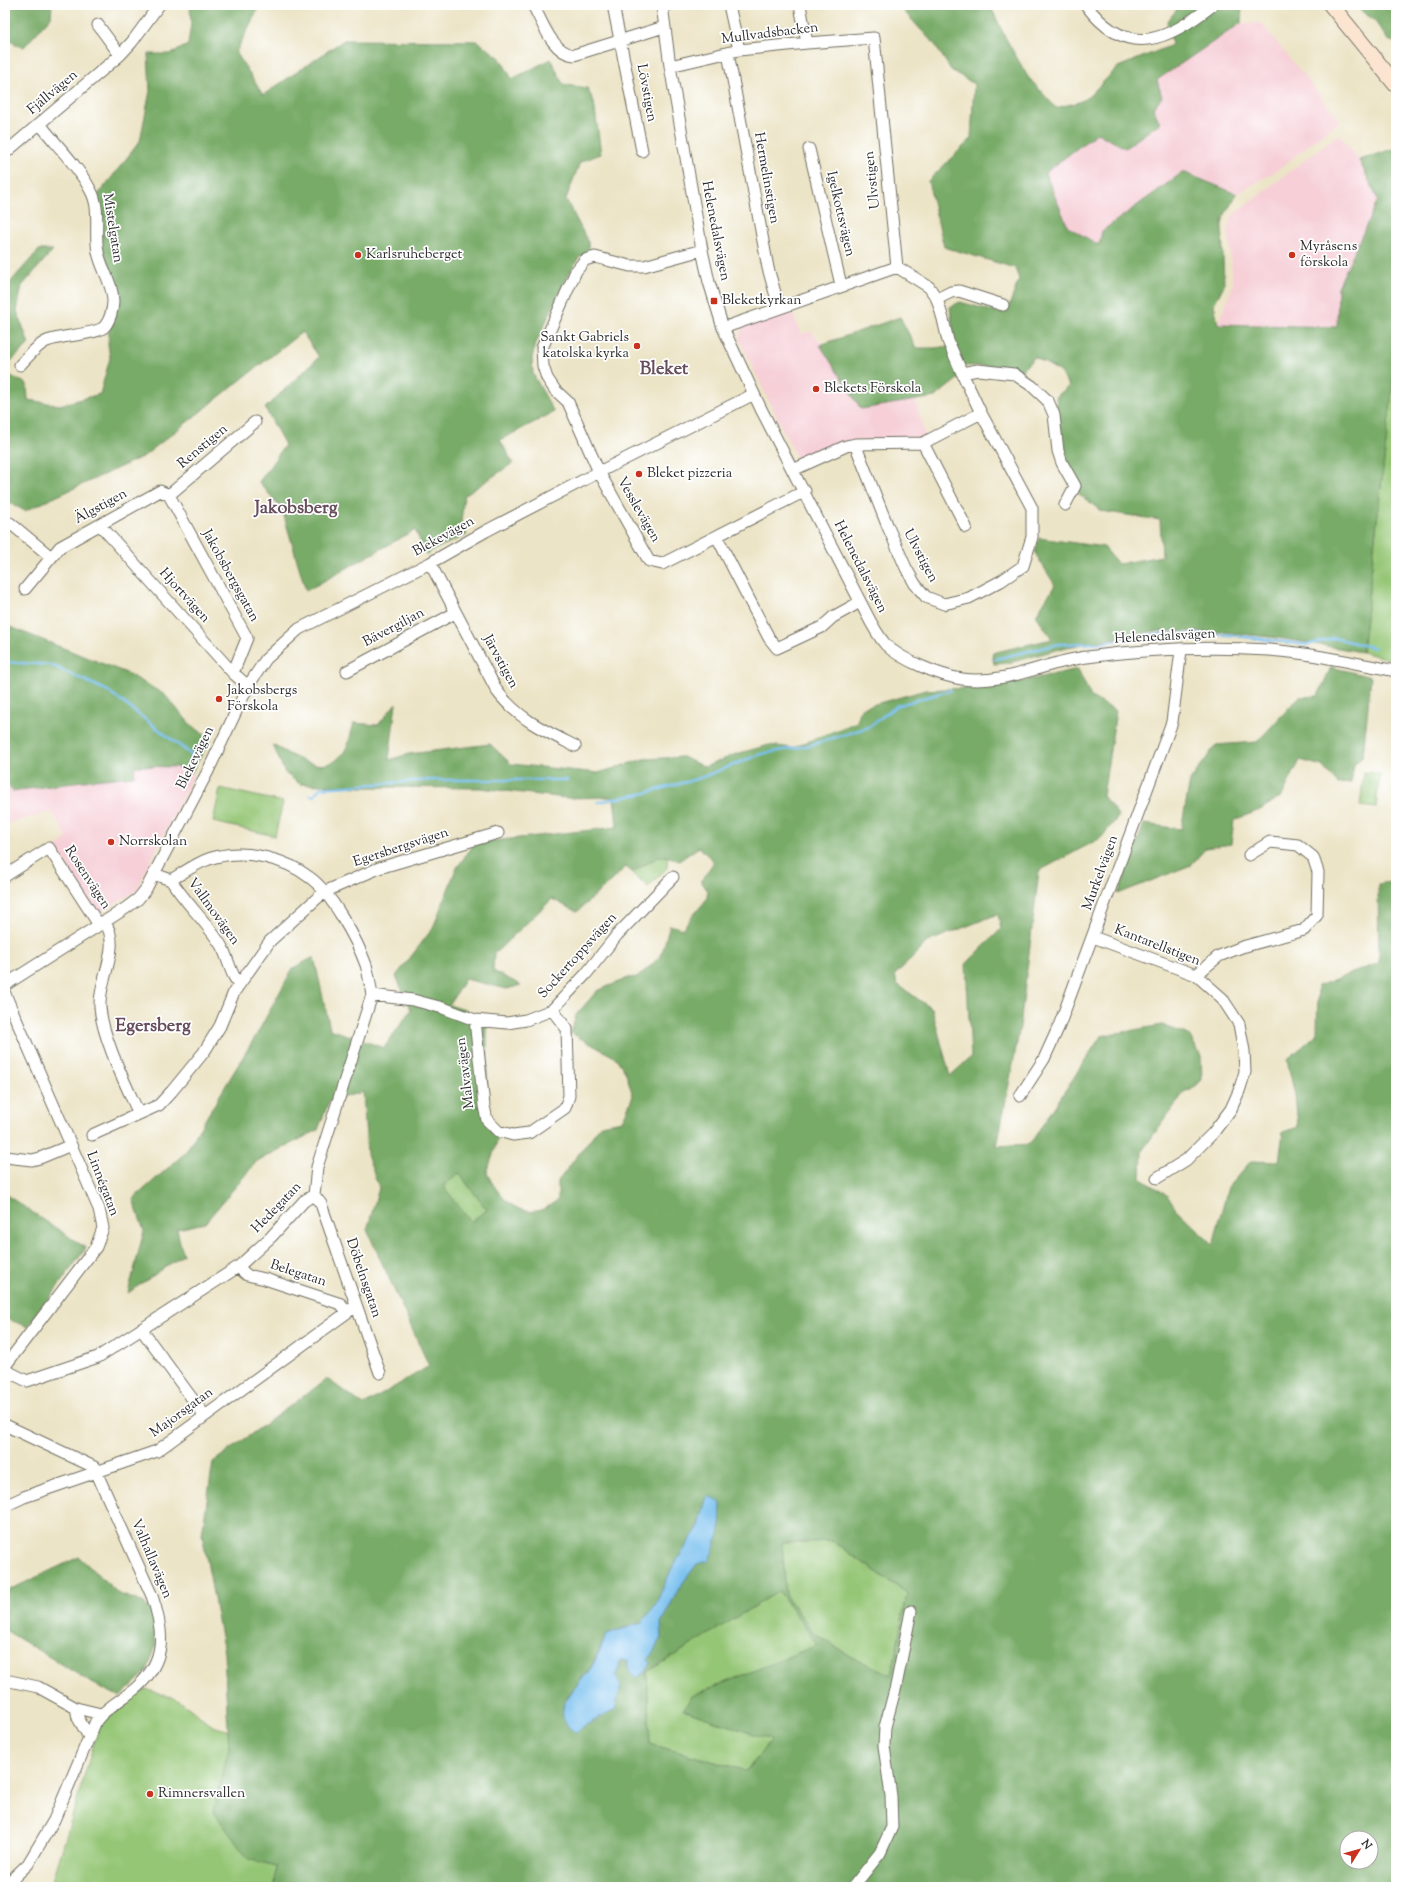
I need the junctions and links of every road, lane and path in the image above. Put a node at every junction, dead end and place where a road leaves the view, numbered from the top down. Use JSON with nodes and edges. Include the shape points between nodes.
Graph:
{"nodes":[{"id":1,"x":159,"y":5,"type":"edge"},
{"id":2,"x":533,"y":5,"type":"edge"},
{"id":3,"x":613,"y":5,"type":"edge"},
{"id":4,"x":662,"y":5,"type":"edge"},
{"id":5,"x":729,"y":5,"type":"edge"},
{"id":6,"x":800,"y":5,"type":"edge"},
{"id":7,"x":1086,"y":5,"type":"edge"},
{"id":8,"x":1213,"y":5,"type":"edge"},
{"id":9,"x":1332,"y":5,"type":"edge"},
{"id":10,"x":98,"y":26,"type":"dead end"},
{"id":11,"x":664,"y":27,"type":"junction"},
{"id":12,"x":874,"y":38,"type":"joint"},
{"id":13,"x":621,"y":40,"type":"junction"},
{"id":14,"x":807,"y":43,"type":"junction"},
{"id":15,"x":739,"y":50,"type":"junction"},
{"id":16,"x":728,"y":53,"type":"junction"},
{"id":17,"x":120,"y":55,"type":"junction"},
{"id":18,"x":670,"y":66,"type":"junction"},
{"id":19,"x":1396,"y":85,"type":"edge"},
{"id":20,"x":40,"y":124,"type":"junction"},
{"id":21,"x":810,"y":149,"type":"dead end"},
{"id":22,"x":642,"y":151,"type":"dead end"},
{"id":23,"x":5,"y":153,"type":"edge"},
{"id":24,"x":702,"y":250,"type":"junction"},
{"id":25,"x":897,"y":267,"type":"junction"},
{"id":26,"x":841,"y":285,"type":"junction"},
{"id":27,"x":937,"y":299,"type":"junction"},
{"id":28,"x":1003,"y":305,"type":"dead end"},
{"id":29,"x":779,"y":307,"type":"junction"},
{"id":30,"x":723,"y":328,"type":"junction"},
{"id":31,"x":20,"y":365,"type":"dead end"},
{"id":32,"x":962,"y":373,"type":"junction"},
{"id":33,"x":754,"y":394,"type":"junction"},
{"id":34,"x":981,"y":413,"type":"junction"},
{"id":35,"x":255,"y":422,"type":"dead end"},
{"id":36,"x":923,"y":443,"type":"junction"},
{"id":37,"x":856,"y":444,"type":"junction"},
{"id":38,"x":793,"y":470,"type":"junction"},
{"id":39,"x":599,"y":472,"type":"junction"},
{"id":40,"x":805,"y":491,"type":"junction"},
{"id":41,"x":169,"y":495,"type":"junction"},
{"id":42,"x":1065,"y":505,"type":"dead end"},
{"id":43,"x":10,"y":523,"type":"dead end"},
{"id":44,"x":100,"y":525,"type":"junction"},
{"id":45,"x":966,"y":527,"type":"dead end"},
{"id":46,"x":717,"y":537,"type":"junction"},
{"id":47,"x":51,"y":557,"type":"junction"},
{"id":48,"x":430,"y":563,"type":"junction"},
{"id":49,"x":25,"y":589,"type":"dead end"},
{"id":50,"x":860,"y":602,"type":"junction"},
{"id":51,"x":455,"y":613,"type":"junction"},
{"id":52,"x":1181,"y":650,"type":"junction"},
{"id":53,"x":347,"y":670,"type":"dead end"},
{"id":54,"x":1396,"y":671,"type":"edge"},
{"id":55,"x":233,"y":673,"type":"junction"},
{"id":56,"x":248,"y":686,"type":"junction"},
{"id":57,"x":575,"y":746,"type":"dead end"},
{"id":58,"x":498,"y":833,"type":"dead end"},
{"id":59,"x":1249,"y":855,"type":"dead end"},
{"id":60,"x":154,"y":874,"type":"junction"},
{"id":61,"x":5,"y":876,"type":"edge"},
{"id":62,"x":673,"y":877,"type":"dead end"},
{"id":63,"x":171,"y":880,"type":"junction"},
{"id":64,"x":324,"y":892,"type":"junction"},
{"id":65,"x":101,"y":923,"type":"junction"},
{"id":66,"x":1093,"y":937,"type":"junction"},
{"id":67,"x":1196,"y":975,"type":"junction"},
{"id":68,"x":239,"y":983,"type":"junction"},
{"id":69,"x":5,"y":985,"type":"edge"},
{"id":70,"x":5,"y":994,"type":"edge"},
{"id":71,"x":372,"y":995,"type":"junction"},
{"id":72,"x":552,"y":1010,"type":"junction"},
{"id":73,"x":475,"y":1020,"type":"junction"},
{"id":74,"x":1020,"y":1096,"type":"dead end"},
{"id":75,"x":139,"y":1114,"type":"junction"},
{"id":76,"x":92,"y":1135,"type":"dead end"},
{"id":77,"x":71,"y":1145,"type":"junction"},
{"id":78,"x":5,"y":1156,"type":"edge"},
{"id":79,"x":1157,"y":1178,"type":"dead end"},
{"id":80,"x":314,"y":1195,"type":"junction"},
{"id":81,"x":238,"y":1267,"type":"junction"},
{"id":82,"x":356,"y":1306,"type":"junction"},
{"id":83,"x":347,"y":1312,"type":"junction"},
{"id":84,"x":141,"y":1329,"type":"junction"},
{"id":85,"x":5,"y":1366,"type":"edge"},
{"id":86,"x":5,"y":1370,"type":"edge"},
{"id":87,"x":380,"y":1373,"type":"dead end"},
{"id":88,"x":205,"y":1416,"type":"junction"},
{"id":89,"x":5,"y":1425,"type":"edge"},
{"id":90,"x":98,"y":1472,"type":"junction"},
{"id":91,"x":5,"y":1506,"type":"edge"},
{"id":92,"x":911,"y":1611,"type":"dead end"},
{"id":93,"x":5,"y":1680,"type":"edge"},
{"id":94,"x":76,"y":1708,"type":"junction"},
{"id":95,"x":101,"y":1714,"type":"junction"},
{"id":96,"x":88,"y":1737,"type":"junction"},
{"id":97,"x":5,"y":1886,"type":"edge"},
{"id":98,"x":853,"y":1887,"type":"edge"}],
"edges":[{"from":1,"to":17,"type":"street","name":"Fjällvägen"},
{"from":2,"to":13,"type":"street","via":[[553,42],[568,54]]},
{"from":3,"to":13,"type":"street","name":"Lövstigen"},
{"from":4,"to":11,"type":"street","name":"Helenedalsvägen"},
{"from":5,"to":15,"type":"street"},
{"from":6,"to":14,"type":"street"},
{"from":7,"to":8,"type":"street","via":[[1094,15],[1122,36],[1152,40],[1178,30]]},
{"from":9,"to":19,"type":"street"},
{"from":10,"to":17,"type":"street"},
{"from":11,"to":13,"type":"street"},
{"from":11,"to":18,"type":"street","name":"Helenedalsvägen"},
{"from":12,"to":14,"type":"street","name":"Mullvadsbacken"},
{"from":12,"to":25,"type":"street","name":"Ulvstigen"},
{"from":13,"to":22,"type":"street","name":"Lövstigen"},
{"from":14,"to":15,"type":"street","name":"Mullvadsbacken"},
{"from":15,"to":16,"type":"street","name":"Mullvadsbacken"},
{"from":16,"to":18,"type":"street","name":"Mullvadsbacken"},
{"from":16,"to":29,"type":"street","name":"Hermelinstigen","via":[[768,268]]},
{"from":17,"to":20,"type":"street","name":"Fjällvägen"},
{"from":18,"to":24,"type":"street","name":"Helenedalsvägen"},
{"from":20,"to":23,"type":"street","name":"Fjällvägen"},
{"from":20,"to":31,"type":"street","name":"Mistelgatan","via":[[92,193],[96,209],[98,251],[113,300],[109,319],[104,327],[88,334],[59,337],[45,342]]},
{"from":21,"to":26,"type":"street","name":"Igelkottsvägen"},
{"from":24,"to":30,"type":"street","name":"Helenedalsvägen"},
{"from":24,"to":39,"type":"street","via":[[644,266],[630,266],[595,257],[585,260],[576,270],[542,348],[543,366],[555,390],[568,402]]},
{"from":25,"to":26,"type":"street"},
{"from":25,"to":27,"type":"street","name":"Ulvstigen","via":[[929,287]]},
{"from":26,"to":29,"type":"street"},
{"from":27,"to":28,"type":"street","via":[[959,291]]},
{"from":27,"to":32,"type":"street","name":"Ulvstigen","via":[[948,341]]},
{"from":29,"to":30,"type":"street"},
{"from":30,"to":33,"type":"street","name":"Helenedalsvägen"},
{"from":32,"to":34,"type":"street","name":"Ulvstigen"},
{"from":32,"to":42,"type":"street","via":[[978,370],[1014,374],[1048,401],[1054,415],[1058,451],[1075,486]]},
{"from":33,"to":38,"type":"street","name":"Helenedalsvägen"},
{"from":33,"to":39,"type":"street","name":"Blekevägen"},
{"from":34,"to":36,"type":"street"},
{"from":34,"to":37,"type":"street","name":"Ulvstigen","via":[[1032,508],[1032,537],[1023,566],[1001,582],[969,598],[947,604],[937,603],[926,597],[915,584],[888,528]]},
{"from":35,"to":41,"type":"street","name":"Renstigen"},
{"from":36,"to":37,"type":"street"},
{"from":36,"to":45,"type":"street"},
{"from":37,"to":38,"type":"street"},
{"from":38,"to":40,"type":"street","name":"Helenedalsvägen"},
{"from":39,"to":46,"type":"street","name":"Vesslevägen","via":[[650,561],[662,564]]},
{"from":39,"to":48,"type":"street","name":"Blekevägen"},
{"from":40,"to":46,"type":"street","name":"Vesslevägen"},
{"from":40,"to":50,"type":"street","name":"Helenedalsvägen"},
{"from":41,"to":44,"type":"street","name":"Älgstigen","via":[[160,491]]},
{"from":41,"to":55,"type":"street","name":"Jakobsbergsgatan","via":[[247,638]]},
{"from":43,"to":47,"type":"street"},
{"from":44,"to":47,"type":"street","name":"Älgstigen","via":[[60,547]]},
{"from":44,"to":55,"type":"street","name":"Hjortvägen"},
{"from":46,"to":50,"type":"street","via":[[777,648],[822,627],[833,617]]},
{"from":47,"to":49,"type":"street","name":"Älgstigen"},
{"from":48,"to":51,"type":"street","name":"Järvstigen"},
{"from":48,"to":56,"type":"street","name":"Blekevägen","via":[[299,629],[266,659]]},
{"from":50,"to":52,"type":"street","name":"Helenedalsvägen","via":[[876,631],[893,651],[940,673],[964,679],[1004,678],[1085,657]]},
{"from":51,"to":53,"type":"street","name":"Bävergiljan"},
{"from":51,"to":57,"type":"street","name":"Järvstigen","via":[[497,692],[512,710],[532,724]]},
{"from":52,"to":54,"type":"street","name":"Helenedalsvägen","via":[[1269,650]]},
{"from":52,"to":66,"type":"street","name":"Murkelvägen","via":[[1172,722]]},
{"from":55,"to":56,"type":"street","name":"Hjortvägen"},
{"from":56,"to":60,"type":"street","name":"Blekevägen","via":[[208,771]]},
{"from":58,"to":64,"type":"street","name":"Egersbergsvägen","via":[[379,868]]},
{"from":59,"to":67,"type":"street","via":[[1270,842],[1298,844],[1313,857],[1318,872],[1317,915],[1304,930],[1219,956]]},
{"from":60,"to":63,"type":"street"},
{"from":60,"to":65,"type":"street","name":"Blekevägen","via":[[138,899]]},
{"from":61,"to":65,"type":"street","name":"Rosenvägen","via":[[49,848]]},
{"from":62,"to":72,"type":"street","name":"Sockertoppsvägen","via":[[617,935],[586,974]]},
{"from":63,"to":64,"type":"street","name":"Hedegatan","via":[[218,856],[242,853],[275,859],[309,876]]},
{"from":63,"to":68,"type":"street","name":"Vallmovägen","via":[[214,935]]},
{"from":64,"to":68,"type":"street","name":"Egersbergsvägen","via":[[270,941]]},
{"from":64,"to":71,"type":"street","name":"Hedegatan","via":[[354,937],[366,966]]},
{"from":65,"to":69,"type":"street","name":"Blekevägen"},
{"from":65,"to":75,"type":"street","name":"Rosenvägen","via":[[110,931],[111,945],[100,996],[102,1021]]},
{"from":66,"to":67,"type":"street","name":"Kantarellstigen"},
{"from":66,"to":74,"type":"street","name":"Murkelvägen","via":[[1052,1042]]},
{"from":67,"to":79,"type":"street","name":"Kantarellstigen","via":[[1222,998],[1239,1024],[1245,1072],[1231,1109],[1213,1133],[1186,1160]]},
{"from":68,"to":75,"type":"street","name":"Egersbergsvägen","via":[[220,1026],[204,1052],[159,1105]]},
{"from":70,"to":77,"type":"street","name":"Linnégatan"},
{"from":71,"to":73,"type":"street","name":"Sockertoppsvägen","via":[[413,1000]]},
{"from":71,"to":80,"type":"street","name":"Hedegatan","via":[[317,1167]]},
{"from":72,"to":73,"type":"street","name":"Sockertoppsvägen","via":[[507,1024]]},
{"from":72,"to":73,"type":"street","name":"Malvavägen","via":[[567,1028],[569,1096],[565,1108],[529,1133],[513,1134],[498,1131],[487,1120]]},
{"from":75,"to":76,"type":"street","name":"Egersbergsvägen"},
{"from":77,"to":78,"type":"street","via":[[32,1160]]},
{"from":77,"to":85,"type":"street","name":"Linnégatan","via":[[99,1209],[103,1228],[96,1247]]},
{"from":80,"to":81,"type":"street","name":"Hedegatan","via":[[304,1201],[271,1237]]},
{"from":80,"to":82,"type":"street","name":"Döbelnsgatan","via":[[321,1204]]},
{"from":81,"to":83,"type":"street","name":"Belegatan","via":[[247,1275],[341,1304]]},
{"from":81,"to":84,"type":"street","name":"Hedegatan"},
{"from":82,"to":83,"type":"street","name":"Majorsgatan"},
{"from":82,"to":87,"type":"street","name":"Döbelnsgatan"},
{"from":83,"to":88,"type":"street","name":"Majorsgatan"},
{"from":84,"to":86,"type":"street","name":"Hedegatan","via":[[98,1357],[27,1381]]},
{"from":84,"to":88,"type":"street"},
{"from":88,"to":90,"type":"street","name":"Majorsgatan","via":[[157,1451]]},
{"from":89,"to":90,"type":"street","via":[[94,1467]]},
{"from":90,"to":91,"type":"street","name":"Majorsgatan"},
{"from":90,"to":95,"type":"street","name":"Valhallavägen","via":[[152,1596],[158,1616],[161,1643],[158,1658],[150,1673],[137,1687]]},
{"from":92,"to":98,"type":"street","via":[[885,1727],[884,1746],[892,1796],[892,1827],[880,1853]]},
{"from":93,"to":94,"type":"street","via":[[38,1687]]},
{"from":94,"to":95,"type":"street"},
{"from":94,"to":96,"type":"street"},
{"from":95,"to":96,"type":"street","name":"Valhallavägen"},
{"from":96,"to":97,"type":"street","name":"Valhallavägen","via":[[54,1820],[28,1864]]}]}
